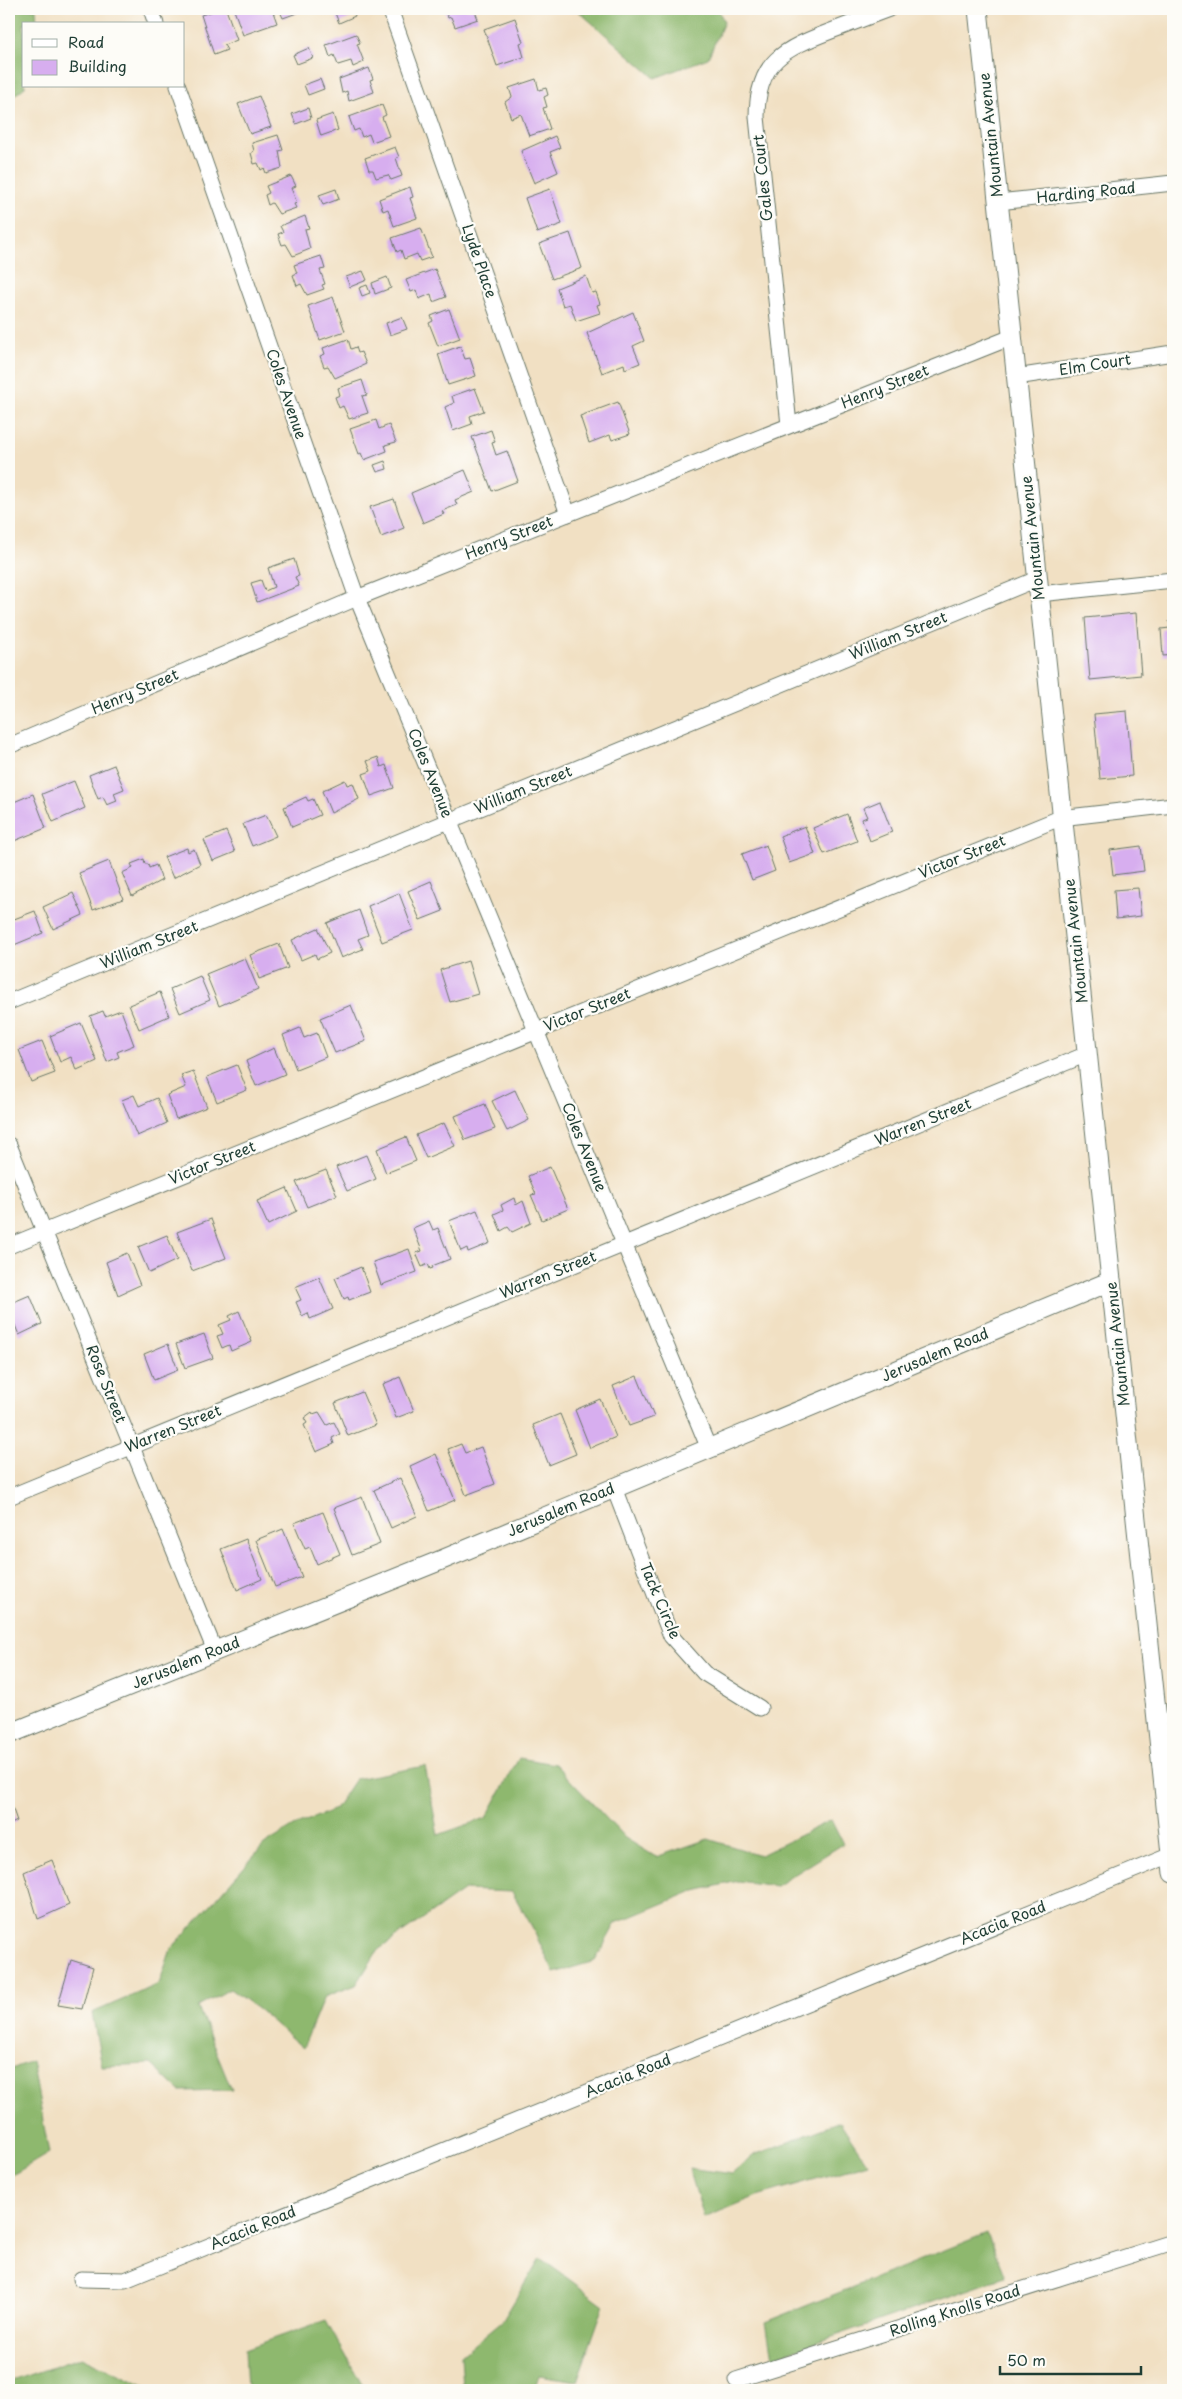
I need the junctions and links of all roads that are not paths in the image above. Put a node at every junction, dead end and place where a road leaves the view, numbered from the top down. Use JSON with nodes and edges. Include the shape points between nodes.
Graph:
{"nodes":[{"id":1,"x":151,"y":9,"type":"edge"},
{"id":2,"x":390,"y":9,"type":"edge"},
{"id":3,"x":889,"y":9,"type":"edge"},
{"id":4,"x":978,"y":9,"type":"edge"},
{"id":5,"x":155,"y":22,"type":"edge"},
{"id":6,"x":179,"y":88,"type":"edge"},
{"id":7,"x":1173,"y":183,"type":"edge"},
{"id":8,"x":998,"y":202,"type":"junction"},
{"id":9,"x":1012,"y":336,"type":"junction"},
{"id":10,"x":1173,"y":353,"type":"edge"},
{"id":11,"x":1016,"y":376,"type":"junction"},
{"id":12,"x":789,"y":425,"type":"junction"},
{"id":13,"x":568,"y":514,"type":"junction"},
{"id":14,"x":1173,"y":580,"type":"edge"},
{"id":15,"x":1038,"y":586,"type":"junction"},
{"id":16,"x":358,"y":598,"type":"junction"},
{"id":17,"x":9,"y":746,"type":"edge"},
{"id":18,"x":1173,"y":805,"type":"edge"},
{"id":19,"x":1062,"y":817,"type":"junction"},
{"id":20,"x":449,"y":821,"type":"junction"},
{"id":21,"x":9,"y":1002,"type":"edge"},
{"id":22,"x":536,"y":1031,"type":"junction"},
{"id":23,"x":1087,"y":1054,"type":"junction"},
{"id":24,"x":9,"y":1145,"type":"edge"},
{"id":25,"x":44,"y":1232,"type":"junction"},
{"id":26,"x":624,"y":1244,"type":"junction"},
{"id":27,"x":9,"y":1246,"type":"edge"},
{"id":28,"x":1111,"y":1282,"type":"junction"},
{"id":29,"x":132,"y":1446,"type":"junction"},
{"id":30,"x":709,"y":1449,"type":"junction"},
{"id":31,"x":614,"y":1488,"type":"junction"},
{"id":32,"x":9,"y":1497,"type":"edge"},
{"id":33,"x":215,"y":1651,"type":"junction"},
{"id":34,"x":760,"y":1708,"type":"dead end"},
{"id":35,"x":9,"y":1734,"type":"edge"},
{"id":36,"x":1172,"y":1864,"type":"edge"},
{"id":37,"x":1173,"y":2242,"type":"edge"},
{"id":38,"x":81,"y":2280,"type":"dead end"},
{"id":39,"x":736,"y":2380,"type":"dead end"}],
"edges":[{"from":1,"to":5,"type":"street"},
{"from":2,"to":13,"type":"street","name":"Lyde Place"},
{"from":3,"to":12,"type":"street","name":"Gales Court","via":[[794,45],[765,73],[757,95],[756,116]]},
{"from":4,"to":8,"type":"street","name":"Mountain Avenue"},
{"from":6,"to":16,"type":"street","name":"Coles Avenue"},
{"from":7,"to":8,"type":"street","name":"Harding Road"},
{"from":8,"to":9,"type":"street","name":"Mountain Avenue"},
{"from":9,"to":11,"type":"street","name":"Mountain Avenue"},
{"from":9,"to":12,"type":"street","name":"Henry Street"},
{"from":10,"to":11,"type":"street","name":"Elm Court"},
{"from":11,"to":15,"type":"street","name":"Mountain Avenue"},
{"from":12,"to":13,"type":"street","name":"Henry Street"},
{"from":13,"to":16,"type":"street","name":"Henry Street"},
{"from":14,"to":15,"type":"street","name":"William Street"},
{"from":15,"to":19,"type":"street","name":"Mountain Avenue"},
{"from":15,"to":20,"type":"street","name":"William Street"},
{"from":16,"to":17,"type":"street","name":"Henry Street"},
{"from":16,"to":20,"type":"street","name":"Coles Avenue"},
{"from":18,"to":19,"type":"street","name":"Victor Street"},
{"from":19,"to":22,"type":"street","name":"Victor Street"},
{"from":19,"to":23,"type":"street","name":"Mountain Avenue"},
{"from":20,"to":21,"type":"street","name":"William Street"},
{"from":20,"to":22,"type":"street","name":"Coles Avenue"},
{"from":22,"to":25,"type":"street","name":"Victor Street"},
{"from":22,"to":26,"type":"street","name":"Coles Avenue"},
{"from":23,"to":26,"type":"street","name":"Warren Street"},
{"from":23,"to":28,"type":"street","name":"Mountain Avenue"},
{"from":24,"to":25,"type":"street","name":"Rose Street"},
{"from":25,"to":27,"type":"street","name":"Victor Street"},
{"from":25,"to":29,"type":"street","name":"Rose Street"},
{"from":26,"to":29,"type":"street","name":"Warren Street"},
{"from":26,"to":30,"type":"street","name":"Coles Avenue"},
{"from":28,"to":30,"type":"street","name":"Jerusalem Road"},
{"from":28,"to":36,"type":"street","name":"Mountain Avenue"},
{"from":29,"to":32,"type":"street","name":"Warren Street"},
{"from":29,"to":33,"type":"street","name":"Rose Street"},
{"from":30,"to":31,"type":"street","name":"Jerusalem Road"},
{"from":31,"to":33,"type":"street","name":"Jerusalem Road"},
{"from":31,"to":34,"type":"street","name":"Tack Circle","via":[[671,1636],[704,1673]]},
{"from":33,"to":35,"type":"street","name":"Jerusalem Road"},
{"from":36,"to":38,"type":"street","name":"Acacia Road","via":[[125,2280]]},
{"from":37,"to":39,"type":"street","name":"Rolling Knolls Road"}]}
